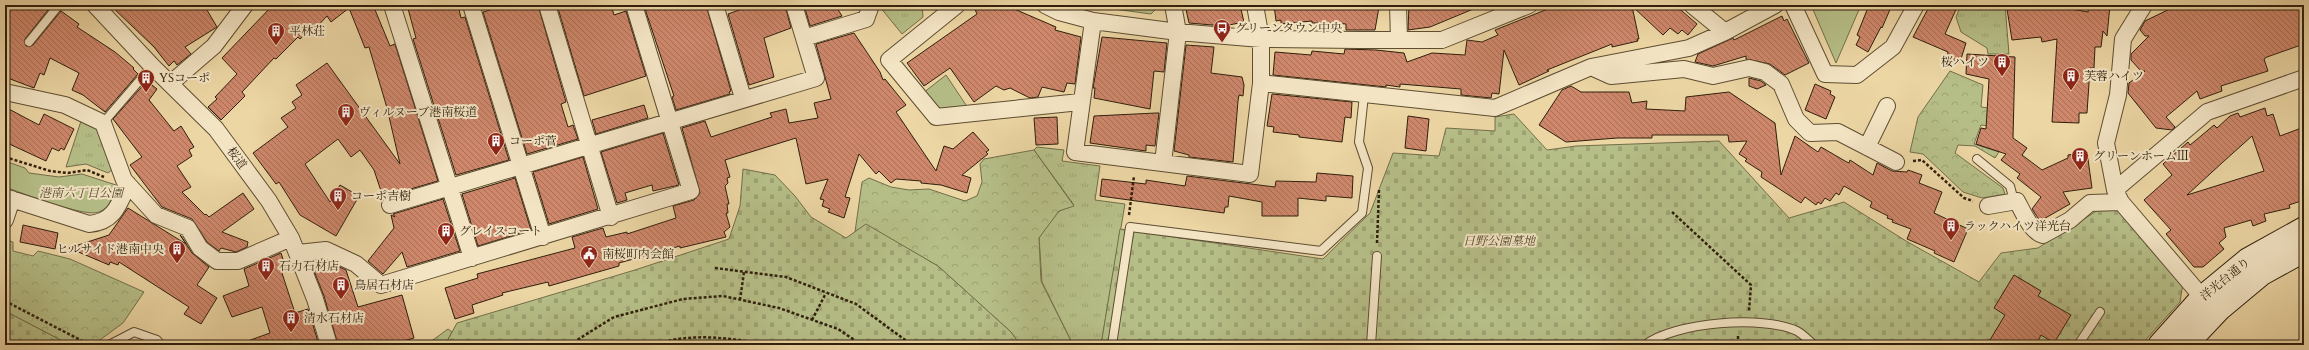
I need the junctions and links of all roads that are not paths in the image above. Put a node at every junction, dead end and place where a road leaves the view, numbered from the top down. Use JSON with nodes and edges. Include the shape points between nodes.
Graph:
{"nodes":[{"id":1,"x":59,"y":5,"type":"edge"},
{"id":2,"x":244,"y":5,"type":"edge"},
{"id":3,"x":392,"y":5,"type":"edge"},
{"id":4,"x":470,"y":5,"type":"edge"},
{"id":5,"x":547,"y":5,"type":"edge"},
{"id":6,"x":634,"y":5,"type":"edge"},
{"id":7,"x":716,"y":5,"type":"edge"},
{"id":8,"x":794,"y":5,"type":"edge"},
{"id":9,"x":871,"y":5,"type":"edge"},
{"id":10,"x":958,"y":5,"type":"edge"},
{"id":11,"x":1045,"y":5,"type":"edge"},
{"id":12,"x":1173,"y":5,"type":"edge"},
{"id":13,"x":1255,"y":5,"type":"edge"},
{"id":14,"x":1398,"y":5,"type":"edge"},
{"id":15,"x":1529,"y":5,"type":"edge"},
{"id":16,"x":1692,"y":5,"type":"edge"},
{"id":17,"x":1775,"y":5,"type":"edge"},
{"id":18,"x":1793,"y":5,"type":"edge"},
{"id":19,"x":1916,"y":5,"type":"edge"},
{"id":20,"x":2144,"y":5,"type":"edge"},
{"id":21,"x":100,"y":7,"type":"edge"},
{"id":22,"x":1093,"y":21,"type":"junction"},
{"id":23,"x":1178,"y":32,"type":"junction"},
{"id":24,"x":1725,"y":32,"type":"junction"},
{"id":25,"x":804,"y":38,"type":"junction"},
{"id":26,"x":1261,"y":39,"type":"junction"},
{"id":27,"x":1399,"y":40,"type":"junction"},
{"id":28,"x":29,"y":42,"type":"dead end"},
{"id":29,"x":152,"y":66,"type":"junction"},
{"id":30,"x":1591,"y":67,"type":"junction"},
{"id":31,"x":2304,"y":78,"type":"edge"},
{"id":32,"x":1261,"y":82,"type":"junction"},
{"id":33,"x":170,"y":83,"type":"junction"},
{"id":34,"x":5,"y":92,"type":"edge"},
{"id":35,"x":1364,"y":94,"type":"junction"},
{"id":36,"x":743,"y":98,"type":"junction"},
{"id":37,"x":1080,"y":102,"type":"junction"},
{"id":38,"x":1886,"y":106,"type":"dead end"},
{"id":39,"x":668,"y":121,"type":"junction"},
{"id":40,"x":103,"y":124,"type":"junction"},
{"id":41,"x":591,"y":145,"type":"junction"},
{"id":42,"x":1867,"y":147,"type":"junction"},
{"id":43,"x":1977,"y":159,"type":"dead end"},
{"id":44,"x":1896,"y":162,"type":"road end"},
{"id":45,"x":1163,"y":163,"type":"junction"},
{"id":46,"x":522,"y":166,"type":"junction"},
{"id":47,"x":126,"y":182,"type":"junction"},
{"id":48,"x":450,"y":186,"type":"junction"},
{"id":49,"x":2118,"y":196,"type":"junction"},
{"id":50,"x":8,"y":198,"type":"edge"},
{"id":51,"x":2014,"y":201,"type":"junction"},
{"id":52,"x":390,"y":205,"type":"dead end"},
{"id":53,"x":1988,"y":206,"type":"road end"},
{"id":54,"x":611,"y":216,"type":"junction"},
{"id":55,"x":5,"y":220,"type":"edge"},
{"id":56,"x":2304,"y":228,"type":"edge"},
{"id":57,"x":543,"y":237,"type":"junction"},
{"id":58,"x":291,"y":238,"type":"junction"},
{"id":59,"x":2304,"y":251,"type":"edge"},
{"id":60,"x":298,"y":254,"type":"junction"},
{"id":61,"x":1377,"y":256,"type":"dead end"},
{"id":62,"x":472,"y":258,"type":"junction"},
{"id":63,"x":2202,"y":297,"type":"junction"},
{"id":64,"x":2100,"y":312,"type":"dead end"},
{"id":65,"x":109,"y":345,"type":"edge"},
{"id":66,"x":161,"y":345,"type":"edge"},
{"id":67,"x":329,"y":345,"type":"edge"},
{"id":68,"x":1112,"y":345,"type":"edge"},
{"id":69,"x":1371,"y":345,"type":"edge"},
{"id":70,"x":1645,"y":345,"type":"edge"},
{"id":71,"x":1814,"y":345,"type":"edge"},
{"id":72,"x":2078,"y":345,"type":"edge"},
{"id":73,"x":2160,"y":345,"type":"edge"},
{"id":74,"x":2186,"y":345,"type":"edge"}],
"edges":[{"from":1,"to":28,"type":"lane"},
{"from":2,"to":33,"type":"street","via":[[214,46]]},
{"from":3,"to":48,"type":"street"},
{"from":4,"to":46,"type":"street"},
{"from":5,"to":41,"type":"street"},
{"from":6,"to":39,"type":"street"},
{"from":7,"to":36,"type":"street"},
{"from":8,"to":25,"type":"street"},
{"from":9,"to":25,"type":"street","via":[[866,20]]},
{"from":10,"to":37,"type":"street","via":[[889,60],[936,117]]},
{"from":11,"to":22,"type":"street","via":[[1059,12]]},
{"from":12,"to":23,"type":"street"},
{"from":13,"to":26,"type":"street"},
{"from":14,"to":27,"type":"street"},
{"from":15,"to":27,"type":"street","via":[[1442,40]]},
{"from":16,"to":24,"type":"street"},
{"from":17,"to":24,"type":"street"},
{"from":18,"to":19,"type":"street","via":[[1825,74],[1857,75],[1893,47]]},
{"from":20,"to":49,"type":"street","via":[[2123,39],[2118,95],[2106,143]]},
{"from":21,"to":29,"type":"street","name":"桜道"},
{"from":22,"to":23,"type":"street"},
{"from":22,"to":37,"type":"street"},
{"from":23,"to":26,"type":"street"},
{"from":23,"to":45,"type":"street"},
{"from":24,"to":30,"type":"street","via":[[1689,48]]},
{"from":25,"to":36,"type":"street","via":[[816,78]]},
{"from":26,"to":27,"type":"street"},
{"from":26,"to":32,"type":"street"},
{"from":29,"to":33,"type":"street","name":"桜道"},
{"from":29,"to":40,"type":"lane"},
{"from":30,"to":35,"type":"street","via":[[1495,108]]},
{"from":30,"to":42,"type":"street","via":[[1611,76],[1684,69],[1713,76],[1748,68],[1764,72],[1782,84],[1796,119],[1810,133],[1838,132]]},
{"from":31,"to":49,"type":"street","via":[[2207,112]]},
{"from":32,"to":35,"type":"street"},
{"from":32,"to":45,"type":"street","via":[[1250,174]]},
{"from":33,"to":58,"type":"street","name":"桜道","via":[[216,129],[269,201]]},
{"from":34,"to":40,"type":"street","via":[[65,105]]},
{"from":35,"to":68,"type":"lane","via":[[1359,142],[1368,168],[1362,213],[1321,251],[1130,227]]},
{"from":36,"to":39,"type":"street"},
{"from":37,"to":45,"type":"street","via":[[1075,152]]},
{"from":38,"to":42,"type":"street"},
{"from":39,"to":41,"type":"street"},
{"from":39,"to":54,"type":"street","via":[[691,191]]},
{"from":40,"to":47,"type":"street"},
{"from":41,"to":46,"type":"street"},
{"from":41,"to":54,"type":"street"},
{"from":42,"to":44,"type":"street"},
{"from":43,"to":51,"type":"lane","via":[[2010,186]]},
{"from":46,"to":48,"type":"street"},
{"from":46,"to":57,"type":"street"},
{"from":47,"to":50,"type":"street","via":[[116,212],[98,223],[89,224]]},
{"from":47,"to":58,"type":"street","via":[[156,216],[188,228],[200,248],[217,261],[238,261]]},
{"from":48,"to":52,"type":"street"},
{"from":48,"to":62,"type":"street"},
{"from":49,"to":51,"type":"street","via":[[2090,203],[2070,220],[2043,235],[2038,233],[2017,201]]},
{"from":49,"to":63,"type":"street"},
{"from":50,"to":55,"type":"street"},
{"from":51,"to":53,"type":"street"},
{"from":54,"to":57,"type":"street"},
{"from":56,"to":63,"type":"street","name":"洋光台通り","via":[[2248,259]]},
{"from":57,"to":62,"type":"street"},
{"from":58,"to":60,"type":"street","name":"桜道"},
{"from":59,"to":74,"type":"street","name":"洋光台通り","via":[[2262,274],[2220,309]]},
{"from":60,"to":62,"type":"street","via":[[326,250],[356,264],[380,285]]},
{"from":60,"to":67,"type":"street","name":"桜道"},
{"from":61,"to":69,"type":"lane"},
{"from":63,"to":73,"type":"street","name":"洋光台通り"},
{"from":64,"to":72,"type":"lane"},
{"from":65,"to":66,"type":"lane","via":[[134,332],[157,340]]},
{"from":70,"to":71,"type":"lane","via":[[1685,327],[1748,322],[1797,332]]}]}
